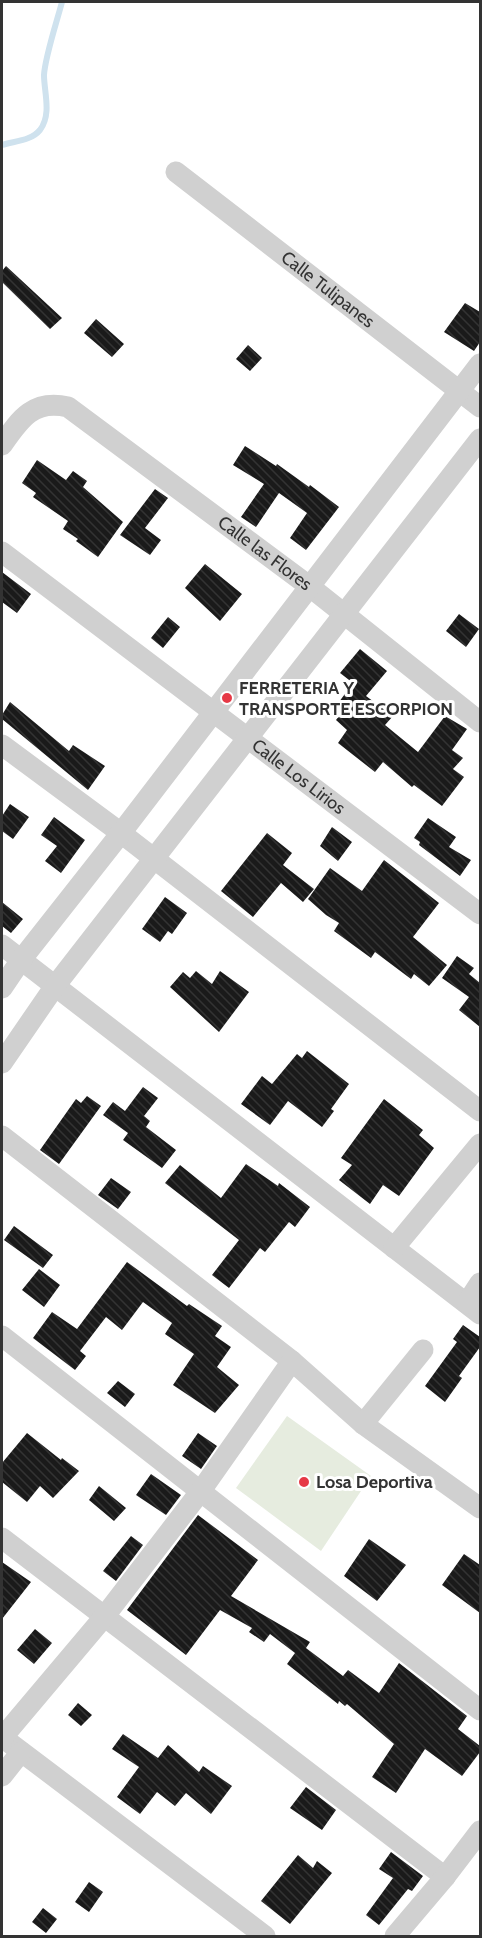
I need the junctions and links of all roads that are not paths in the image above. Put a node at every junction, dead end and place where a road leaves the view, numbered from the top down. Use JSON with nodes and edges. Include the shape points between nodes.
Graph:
{"nodes":[{"id":1,"x":176,"y":172,"type":"dead end"},
{"id":2,"x":480,"y":364,"type":"edge"},
{"id":3,"x":460,"y":390,"type":"junction"},
{"id":4,"x":480,"y":407,"type":"edge"},
{"id":5,"x":480,"y":439,"type":"edge"},
{"id":6,"x":2,"y":445,"type":"edge"},
{"id":7,"x":2,"y":552,"type":"edge"},
{"id":8,"x":309,"y":586,"type":"junction"},
{"id":9,"x":345,"y":615,"type":"junction"},
{"id":10,"x":214,"y":712,"type":"junction"},
{"id":11,"x":480,"y":722,"type":"edge"},
{"id":12,"x":249,"y":739,"type":"junction"},
{"id":13,"x":2,"y":745,"type":"edge"},
{"id":14,"x":121,"y":834,"type":"junction"},
{"id":15,"x":155,"y":860,"type":"junction"},
{"id":16,"x":480,"y":914,"type":"edge"},
{"id":17,"x":2,"y":945,"type":"edge"},
{"id":18,"x":21,"y":960,"type":"junction"},
{"id":19,"x":55,"y":986,"type":"junction"},
{"id":20,"x":2,"y":988,"type":"edge"},
{"id":21,"x":2,"y":1063,"type":"edge"},
{"id":22,"x":480,"y":1111,"type":"edge"},
{"id":23,"x":2,"y":1136,"type":"edge"},
{"id":24,"x":480,"y":1144,"type":"edge"},
{"id":25,"x":394,"y":1248,"type":"junction"},
{"id":26,"x":480,"y":1283,"type":"edge"},
{"id":27,"x":474,"y":1309,"type":"edge"},
{"id":28,"x":2,"y":1336,"type":"edge"},
{"id":29,"x":423,"y":1350,"type":"dead end"},
{"id":30,"x":292,"y":1361,"type":"junction"},
{"id":31,"x":363,"y":1424,"type":"junction"},
{"id":32,"x":200,"y":1492,"type":"junction"},
{"id":33,"x":480,"y":1508,"type":"edge"},
{"id":34,"x":2,"y":1538,"type":"edge"},
{"id":35,"x":104,"y":1617,"type":"junction"},
{"id":36,"x":480,"y":1710,"type":"edge"},
{"id":37,"x":2,"y":1738,"type":"edge"},
{"id":38,"x":21,"y":1752,"type":"junction"},
{"id":39,"x":2,"y":1776,"type":"edge"},
{"id":40,"x":480,"y":1831,"type":"edge"},
{"id":41,"x":445,"y":1877,"type":"junction"},
{"id":42,"x":265,"y":1936,"type":"edge"},
{"id":43,"x":395,"y":1936,"type":"edge"}],
"edges":[{"from":1,"to":3,"type":"street","name":"Calle Tulipanes"},
{"from":2,"to":3,"type":"street"},
{"from":3,"to":4,"type":"street","name":"Calle Tulipanes"},
{"from":3,"to":8,"type":"street"},
{"from":5,"to":9,"type":"street"},
{"from":6,"to":8,"type":"street","name":"Calle las Flores","via":[[30,412],[57,404],[68,407]]},
{"from":7,"to":10,"type":"street","name":"Calle Los Lirios"},
{"from":8,"to":9,"type":"street","name":"Calle las Flores"},
{"from":8,"to":10,"type":"street"},
{"from":9,"to":11,"type":"street","name":"Calle las Flores"},
{"from":9,"to":12,"type":"street"},
{"from":10,"to":12,"type":"street","name":"Calle Los Lirios"},
{"from":10,"to":14,"type":"street"},
{"from":12,"to":15,"type":"street"},
{"from":12,"to":16,"type":"street","name":"Calle Los Lirios"},
{"from":13,"to":14,"type":"street"},
{"from":14,"to":15,"type":"street"},
{"from":14,"to":18,"type":"street"},
{"from":15,"to":19,"type":"street"},
{"from":15,"to":22,"type":"street"},
{"from":17,"to":18,"type":"street"},
{"from":18,"to":19,"type":"street"},
{"from":18,"to":20,"type":"street"},
{"from":19,"to":21,"type":"street"},
{"from":19,"to":25,"type":"street"},
{"from":23,"to":30,"type":"street"},
{"from":24,"to":25,"type":"street"},
{"from":25,"to":27,"type":"street"},
{"from":26,"to":27,"type":"street"},
{"from":28,"to":32,"type":"street"},
{"from":29,"to":31,"type":"street"},
{"from":30,"to":31,"type":"street"},
{"from":30,"to":32,"type":"street"},
{"from":31,"to":33,"type":"street"},
{"from":32,"to":35,"type":"street"},
{"from":32,"to":36,"type":"street"},
{"from":34,"to":35,"type":"street"},
{"from":35,"to":37,"type":"street"},
{"from":35,"to":41,"type":"street"},
{"from":37,"to":38,"type":"street"},
{"from":38,"to":39,"type":"street"},
{"from":38,"to":42,"type":"street"},
{"from":40,"to":41,"type":"street"},
{"from":41,"to":43,"type":"street"}]}
